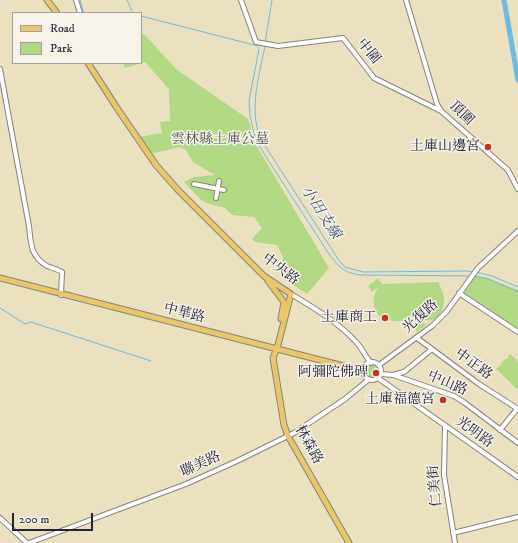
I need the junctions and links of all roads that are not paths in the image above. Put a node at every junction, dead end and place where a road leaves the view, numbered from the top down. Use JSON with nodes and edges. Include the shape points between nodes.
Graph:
{"nodes":[{"id":1,"x":47,"y":0,"type":"edge"},
{"id":2,"x":76,"y":0,"type":"edge"},
{"id":3,"x":241,"y":0,"type":"edge"},
{"id":4,"x":406,"y":0,"type":"edge"},
{"id":5,"x":56,"y":12,"type":"edge"},
{"id":6,"x":80,"y":12,"type":"edge"},
{"id":7,"x":89,"y":64,"type":"edge"},
{"id":8,"x":0,"y":69,"type":"edge"},
{"id":9,"x":441,"y":111,"type":"junction"},
{"id":10,"x":219,"y":181,"type":"dead end"},
{"id":11,"x":194,"y":184,"type":"dead end"},
{"id":12,"x":218,"y":189,"type":"junction"},
{"id":13,"x":518,"y":189,"type":"edge"},
{"id":14,"x":224,"y":190,"type":"dead end"},
{"id":15,"x":216,"y":198,"type":"dead end"},
{"id":16,"x":518,"y":231,"type":"edge"},
{"id":17,"x":264,"y":276,"type":"junction"},
{"id":18,"x":0,"y":278,"type":"edge"},
{"id":19,"x":459,"y":293,"type":"junction"},
{"id":20,"x":291,"y":294,"type":"junction"},
{"id":21,"x":62,"y":295,"type":"junction"},
{"id":22,"x":518,"y":332,"type":"edge"},
{"id":23,"x":417,"y":338,"type":"junction"},
{"id":24,"x":276,"y":349,"type":"junction"},
{"id":25,"x":432,"y":349,"type":"junction"},
{"id":26,"x":370,"y":363,"type":"junction"},
{"id":27,"x":379,"y":365,"type":"junction"},
{"id":28,"x":363,"y":371,"type":"junction"},
{"id":29,"x":381,"y":374,"type":"junction"},
{"id":30,"x":393,"y":375,"type":"junction"},
{"id":31,"x":378,"y":378,"type":"junction"},
{"id":32,"x":368,"y":380,"type":"junction"},
{"id":33,"x":518,"y":409,"type":"edge"},
{"id":34,"x":445,"y":426,"type":"junction"},
{"id":35,"x":500,"y":430,"type":"junction"},
{"id":36,"x":288,"y":436,"type":"junction"},
{"id":37,"x":518,"y":443,"type":"edge"},
{"id":38,"x":518,"y":477,"type":"edge"},
{"id":39,"x":518,"y":517,"type":"edge"},
{"id":40,"x":0,"y":518,"type":"edge"},
{"id":41,"x":453,"y":533,"type":"junction"},
{"id":42,"x":28,"y":543,"type":"edge"},
{"id":43,"x":349,"y":543,"type":"edge"},
{"id":44,"x":455,"y":543,"type":"edge"}],
"edges":[{"from":1,"to":5,"type":"main road"},
{"from":2,"to":6,"type":"street"},
{"from":3,"to":9,"type":"street","name":"中圍","via":[[256,42],[278,46],[343,38],[374,78]]},
{"from":4,"to":9,"type":"street","name":"頂圍"},
{"from":7,"to":17,"type":"main road","name":"中央路","via":[[156,165]]},
{"from":8,"to":21,"type":"street","via":[[32,252],[45,265],[62,272]]},
{"from":9,"to":13,"type":"street","name":"頂圍","via":[[508,170]]},
{"from":10,"to":12,"type":"street"},
{"from":11,"to":12,"type":"street"},
{"from":12,"to":14,"type":"street"},
{"from":12,"to":15,"type":"street"},
{"from":16,"to":19,"type":"street","name":"光復路","via":[[478,268]]},
{"from":17,"to":20,"type":"main road","name":"中央路"},
{"from":17,"to":24,"type":"main road","name":"林森路","via":[[284,302]]},
{"from":18,"to":21,"type":"main road","name":"中華路"},
{"from":19,"to":22,"type":"street"},
{"from":19,"to":23,"type":"street","name":"光復路","via":[[447,311]]},
{"from":20,"to":24,"type":"main road","name":"林森路"},
{"from":20,"to":26,"type":"street","name":"中央路","via":[[350,335]]},
{"from":21,"to":24,"type":"main road","name":"中華路"},
{"from":23,"to":25,"type":"street","name":"中正路"},
{"from":23,"to":27,"type":"street","name":"光復路"},
{"from":24,"to":28,"type":"main road","name":"中華路"},
{"from":24,"to":36,"type":"main road","name":"林森路","via":[[273,358]]},
{"from":25,"to":30,"type":"street","via":[[404,372]]},
{"from":25,"to":33,"type":"street","name":"中正路"},
{"from":26,"to":27,"type":"street"},
{"from":26,"to":28,"type":"street"},
{"from":27,"to":29,"type":"street"},
{"from":28,"to":32,"type":"street"},
{"from":29,"to":30,"type":"street","name":"中山路"},
{"from":29,"to":31,"type":"street"},
{"from":30,"to":35,"type":"street","name":"中山路","via":[[454,396]]},
{"from":31,"to":32,"type":"street"},
{"from":31,"to":34,"type":"street","name":"光明路"},
{"from":32,"to":36,"type":"street","name":"聯美路","via":[[345,399]]},
{"from":33,"to":35,"type":"street"},
{"from":34,"to":38,"type":"street","name":"光明路"},
{"from":34,"to":41,"type":"street","name":"仁美街","via":[[444,475]]},
{"from":35,"to":37,"type":"street","name":"中山路"},
{"from":36,"to":42,"type":"street","name":"聯美路","via":[[186,484]]},
{"from":36,"to":43,"type":"main road","name":"林森路"},
{"from":39,"to":41,"type":"street"},
{"from":40,"to":42,"type":"street"},
{"from":41,"to":44,"type":"street","name":"仁美街"}]}
